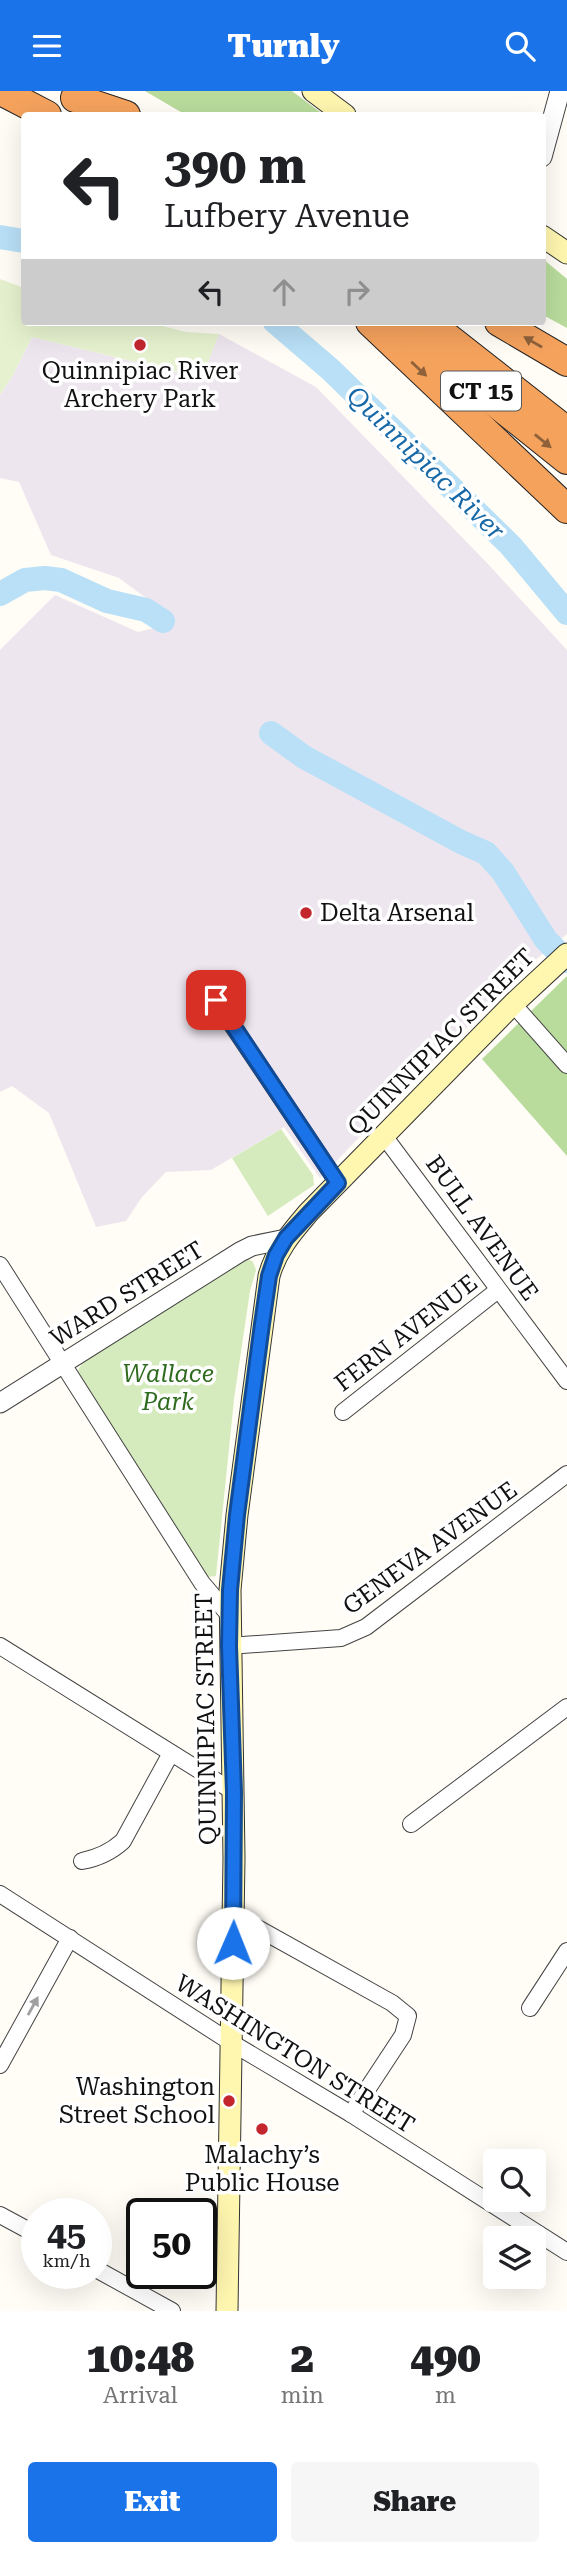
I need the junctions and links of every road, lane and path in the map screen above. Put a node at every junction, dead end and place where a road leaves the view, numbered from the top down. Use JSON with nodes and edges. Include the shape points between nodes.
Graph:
{"nodes":[{"id":1,"x":1,"y":91,"type":"edge"},
{"id":2,"x":313,"y":91,"type":"edge"},
{"id":3,"x":560,"y":91,"type":"edge"},
{"id":4,"x":68,"y":95,"type":"edge"},
{"id":5,"x":41,"y":112,"type":"edge"},
{"id":6,"x":100,"y":112,"type":"edge"},
{"id":7,"x":117,"y":112,"type":"edge"},
{"id":8,"x":341,"y":112,"type":"edge"},
{"id":9,"x":546,"y":142,"type":"edge"},
{"id":10,"x":546,"y":239,"type":"edge"},
{"id":11,"x":567,"y":253,"type":"edge"},
{"id":12,"x":374,"y":326,"type":"edge"},
{"id":13,"x":399,"y":326,"type":"edge"},
{"id":14,"x":433,"y":326,"type":"edge"},
{"id":15,"x":506,"y":326,"type":"edge"},
{"id":16,"x":567,"y":362,"type":"edge"},
{"id":17,"x":567,"y":431,"type":"edge"},
{"id":18,"x":567,"y":460,"type":"edge"},
{"id":19,"x":567,"y":509,"type":"edge"},
{"id":20,"x":567,"y":954,"type":"edge"},
{"id":21,"x":216,"y":1000,"type":"dead end"},
{"id":22,"x":513,"y":1004,"type":"junction"},
{"id":23,"x":567,"y":1065,"type":"edge"},
{"id":24,"x":384,"y":1136,"type":"junction"},
{"id":25,"x":338,"y":1183,"type":"junction"},
{"id":26,"x":286,"y":1238,"type":"junction"},
{"id":27,"x":0,"y":1265,"type":"edge"},
{"id":28,"x":498,"y":1290,"type":"junction"},
{"id":29,"x":64,"y":1363,"type":"junction"},
{"id":30,"x":567,"y":1381,"type":"edge"},
{"id":31,"x":0,"y":1403,"type":"edge"},
{"id":32,"x":343,"y":1412,"type":"dead end"},
{"id":33,"x":567,"y":1474,"type":"edge"},
{"id":34,"x":229,"y":1615,"type":"junction"},
{"id":35,"x":0,"y":1646,"type":"edge"},
{"id":36,"x":229,"y":1646,"type":"junction"},
{"id":37,"x":567,"y":1707,"type":"edge"},
{"id":38,"x":171,"y":1753,"type":"junction"},
{"id":39,"x":234,"y":1792,"type":"junction"},
{"id":40,"x":411,"y":1823,"type":"dead end"},
{"id":41,"x":82,"y":1861,"type":"dead end"},
{"id":42,"x":0,"y":1894,"type":"edge"},
{"id":43,"x":234,"y":1915,"type":"junction"},
{"id":44,"x":70,"y":1938,"type":"junction"},
{"id":45,"x":567,"y":1951,"type":"edge"},
{"id":46,"x":530,"y":2008,"type":"dead end"},
{"id":47,"x":232,"y":2043,"type":"junction"},
{"id":48,"x":0,"y":2065,"type":"edge"},
{"id":49,"x":351,"y":2114,"type":"junction"},
{"id":50,"x":0,"y":2215,"type":"edge"},
{"id":51,"x":21,"y":2226,"type":"edge"},
{"id":52,"x":567,"y":2252,"type":"edge"},
{"id":53,"x":112,"y":2278,"type":"edge"},
{"id":54,"x":172,"y":2311,"type":"edge"},
{"id":55,"x":227,"y":2311,"type":"edge"}],
"edges":[{"from":1,"to":5,"type":"highway"},
{"from":2,"to":8,"type":"main road"},
{"from":3,"to":9,"type":"street"},
{"from":4,"to":6,"type":"highway"},
{"from":4,"to":7,"type":"highway"},
{"from":10,"to":11,"type":"main road"},
{"from":12,"to":19,"type":"highway","one_way":true},
{"from":13,"to":18,"type":"highway","number":"CT 15","one_way":true},
{"from":14,"to":17,"type":"highway","number":"CT 15"},
{"from":16,"to":15,"type":"highway","one_way":true},
{"from":20,"to":22,"type":"main road","name":"QUINNIPIAC STREET"},
{"from":21,"to":25,"type":"street"},
{"from":22,"to":23,"type":"street"},
{"from":22,"to":24,"type":"main road","name":"QUINNIPIAC STREET"},
{"from":24,"to":25,"type":"main road","name":"QUINNIPIAC STREET"},
{"from":24,"to":28,"type":"street","name":"BULL AVENUE"},
{"from":25,"to":26,"type":"main road","name":"QUINNIPIAC STREET"},
{"from":26,"to":29,"type":"street","name":"WARD STREET","via":[[240,1252]]},
{"from":26,"to":34,"type":"main road","name":"QUINNIPIAC STREET","via":[[269,1276],[237,1515]]},
{"from":27,"to":29,"type":"street"},
{"from":28,"to":30,"type":"street","name":"BULL AVENUE"},
{"from":28,"to":32,"type":"street","name":"FERN AVENUE"},
{"from":29,"to":31,"type":"street","name":"WARD STREET"},
{"from":29,"to":34,"type":"street","via":[[202,1583]]},
{"from":33,"to":36,"type":"street","name":"GENEVA AVENUE","via":[[366,1627],[341,1638]]},
{"from":34,"to":36,"type":"main road","name":"QUINNIPIAC STREET"},
{"from":35,"to":38,"type":"street"},
{"from":36,"to":39,"type":"main road","name":"QUINNIPIAC STREET"},
{"from":37,"to":40,"type":"street"},
{"from":38,"to":39,"type":"street"},
{"from":38,"to":41,"type":"street","via":[[123,1841],[113,1850]]},
{"from":39,"to":43,"type":"main road","name":"QUINNIPIAC STREET"},
{"from":42,"to":44,"type":"street","name":"WASHINGTON STREET"},
{"from":43,"to":47,"type":"main road","name":"QUINNIPIAC STREET"},
{"from":43,"to":49,"type":"street","via":[[408,2016],[403,2035]]},
{"from":44,"to":47,"type":"street","name":"WASHINGTON STREET"},
{"from":48,"to":44,"type":"street","one_way":true},
{"from":45,"to":46,"type":"street"},
{"from":47,"to":49,"type":"street","name":"WASHINGTON STREET"},
{"from":47,"to":55,"type":"main road","name":"QUINNIPIAC STREET"},
{"from":49,"to":52,"type":"street","name":"WASHINGTON STREET"},
{"from":50,"to":51,"type":"street"},
{"from":53,"to":54,"type":"street"}]}
